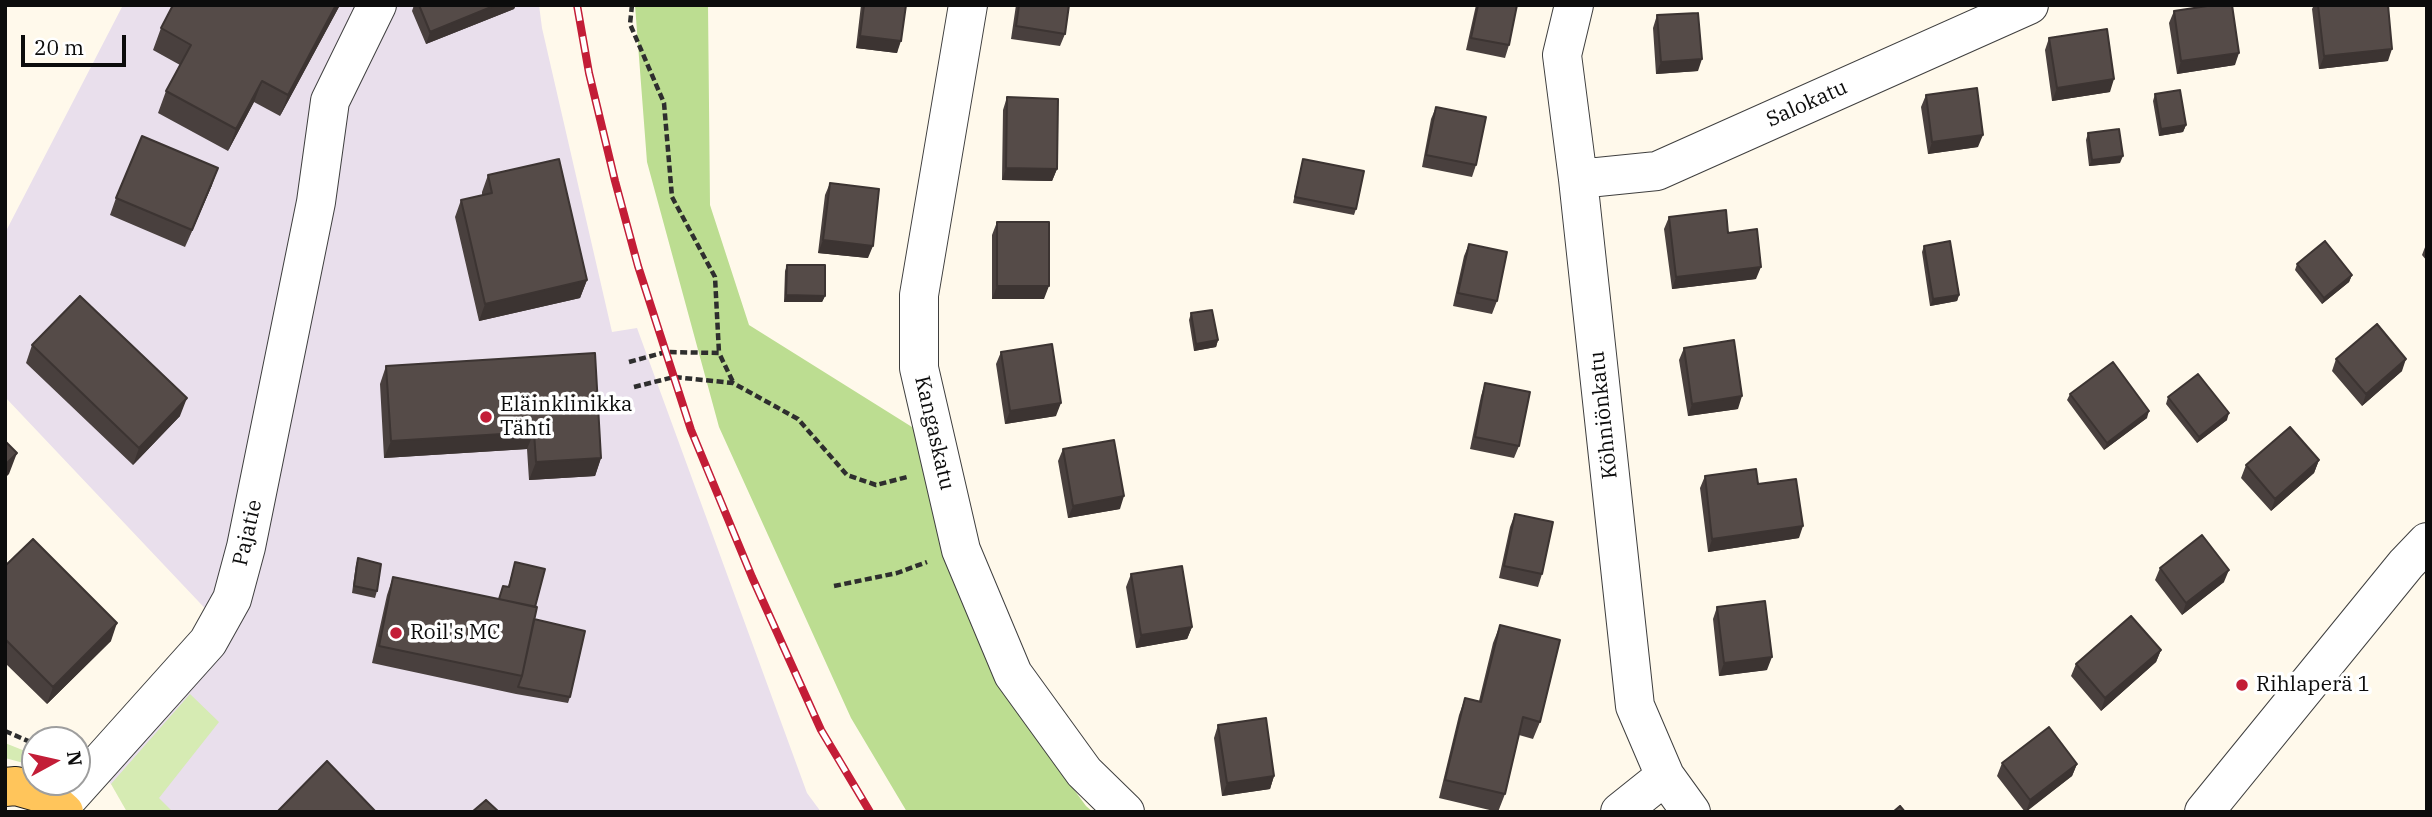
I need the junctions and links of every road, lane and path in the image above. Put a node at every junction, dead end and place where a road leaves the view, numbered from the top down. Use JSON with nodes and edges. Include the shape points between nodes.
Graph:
{"nodes":[{"id":1,"x":377,"y":5,"type":"edge"},
{"id":2,"x":632,"y":5,"type":"edge"},
{"id":3,"x":968,"y":5,"type":"edge"},
{"id":4,"x":1574,"y":5,"type":"edge"},
{"id":5,"x":2029,"y":5,"type":"edge"},
{"id":6,"x":1578,"y":178,"type":"junction"},
{"id":7,"x":719,"y":353,"type":"junction"},
{"id":8,"x":629,"y":362,"type":"dead end"},
{"id":9,"x":733,"y":383,"type":"junction"},
{"id":10,"x":634,"y":387,"type":"dead end"},
{"id":11,"x":942,"y":468,"type":"junction"},
{"id":12,"x":961,"y":550,"type":"junction"},
{"id":13,"x":2420,"y":563,"type":"edge"},
{"id":14,"x":834,"y":586,"type":"dead end"},
{"id":15,"x":1665,"y":776,"type":"junction"},
{"id":16,"x":9,"y":784,"type":"edge"},
{"id":17,"x":62,"y":809,"type":"edge"},
{"id":18,"x":1125,"y":812,"type":"edge"},
{"id":19,"x":1620,"y":812,"type":"edge"},
{"id":20,"x":1691,"y":812,"type":"edge"},
{"id":21,"x":2204,"y":812,"type":"edge"}],
"edges":[{"from":1,"to":17,"type":"street","name":"Pajatie","via":[[330,101],[316,202],[232,599],[208,642]]},
{"from":2,"to":7,"type":"path","via":[[630,24],[664,103],[672,197],[715,277]]},
{"from":3,"to":11,"type":"street","name":"Kangaskatu","via":[[919,295],[919,368]]},
{"from":4,"to":6,"type":"street","name":"Köhniönkatu","via":[[1562,55]]},
{"from":5,"to":6,"type":"street","name":"Salokatu","via":[[1657,171]]},
{"from":6,"to":15,"type":"street","name":"Köhniönkatu","via":[[1635,706]]},
{"from":7,"to":8,"type":"path","via":[[666,352]]},
{"from":7,"to":9,"type":"path"},
{"from":9,"to":10,"type":"path","via":[[674,377]]},
{"from":9,"to":11,"type":"path","via":[[798,419],[847,475],[876,485]]},
{"from":11,"to":12,"type":"street","name":"Kangaskatu"},
{"from":12,"to":14,"type":"path","via":[[897,573]]},
{"from":12,"to":18,"type":"street","name":"Kangaskatu","via":[[1013,674],[1084,772]]},
{"from":13,"to":21,"type":"street"},
{"from":15,"to":19,"type":"street"},
{"from":15,"to":20,"type":"street","name":"Köhniönkatu"},
{"from":16,"to":17,"type":"main road","via":[[44,794]]}]}
